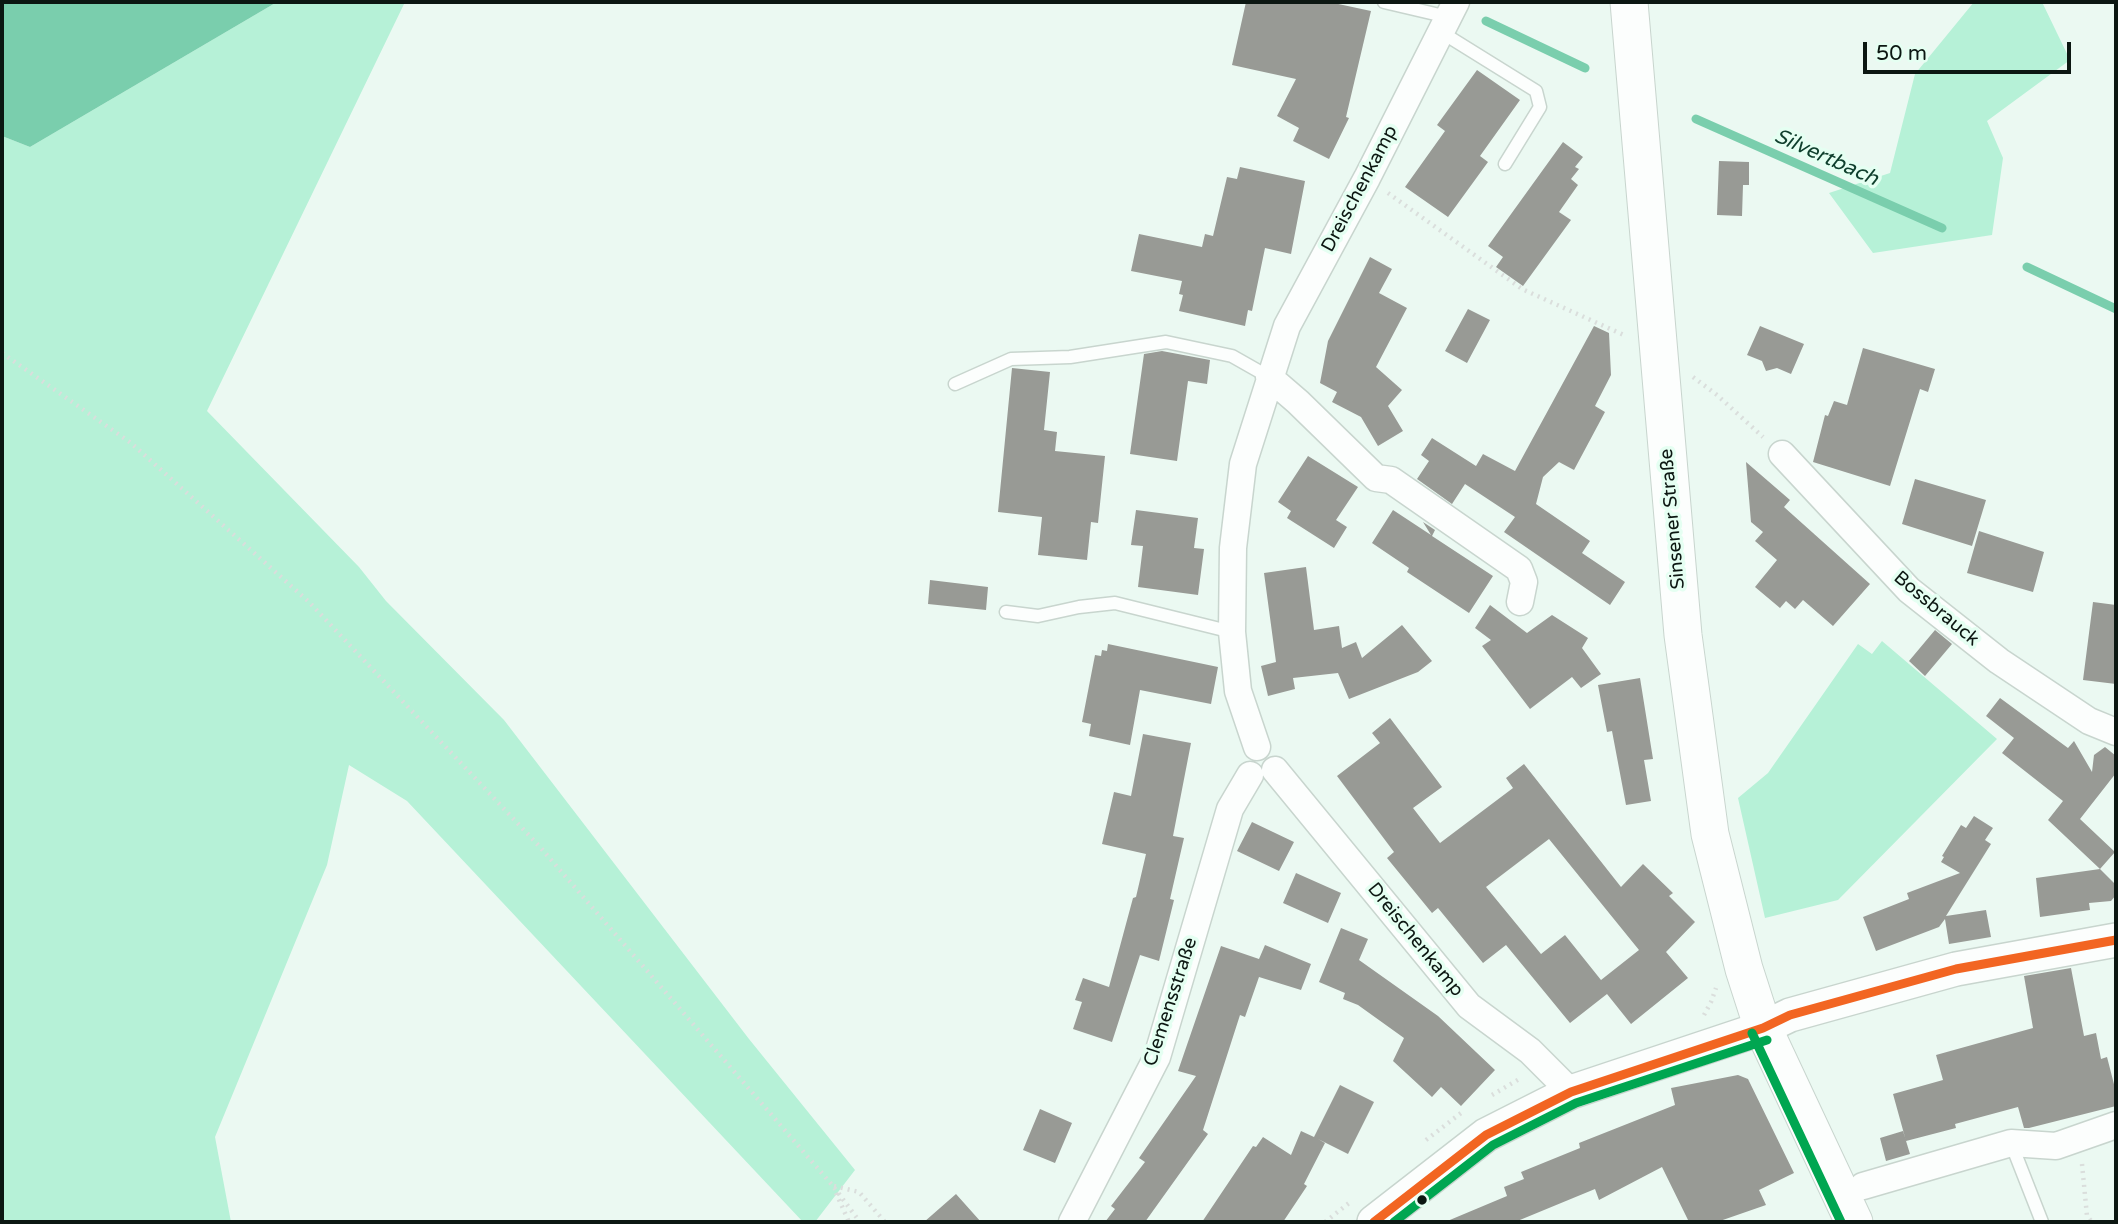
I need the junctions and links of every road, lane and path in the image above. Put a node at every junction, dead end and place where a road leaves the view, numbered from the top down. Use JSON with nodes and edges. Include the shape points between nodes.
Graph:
{"nodes":[{"id":1,"x":1384,"y":2,"type":"edge"},
{"id":2,"x":1629,"y":2,"type":"edge"},
{"id":3,"x":1448,"y":17,"type":"edge"},
{"id":4,"x":1505,"y":164,"type":"dead end"},
{"id":5,"x":1367,"y":178,"type":"junction"},
{"id":6,"x":1658,"y":352,"type":"junction"},
{"id":7,"x":2,"y":353,"type":"edge"},
{"id":8,"x":1269,"y":377,"type":"junction"},
{"id":9,"x":955,"y":384,"type":"dead end"},
{"id":10,"x":1782,"y":454,"type":"joint"},
{"id":11,"x":1520,"y":602,"type":"dead end"},
{"id":12,"x":1006,"y":612,"type":"dead end"},
{"id":13,"x":1232,"y":632,"type":"junction"},
{"id":14,"x":2116,"y":732,"type":"edge"},
{"id":15,"x":1263,"y":772,"type":"junction"},
{"id":16,"x":2116,"y":940,"type":"edge"},
{"id":17,"x":1763,"y":1028,"type":"junction"},
{"id":18,"x":1571,"y":1092,"type":"junction"},
{"id":19,"x":2116,"y":1125,"type":"edge"},
{"id":20,"x":2011,"y":1143,"type":"junction"},
{"id":21,"x":2082,"y":1164,"type":"dead end"},
{"id":22,"x":833,"y":1186,"type":"junction"},
{"id":23,"x":1863,"y":1186,"type":"dead end"},
{"id":24,"x":849,"y":1222,"type":"edge"},
{"id":25,"x":860,"y":1222,"type":"edge"},
{"id":26,"x":885,"y":1222,"type":"edge"},
{"id":27,"x":1072,"y":1222,"type":"edge"},
{"id":28,"x":1374,"y":1222,"type":"edge"},
{"id":29,"x":1854,"y":1222,"type":"edge"},
{"id":30,"x":2042,"y":1222,"type":"edge"},
{"id":31,"x":2092,"y":1222,"type":"edge"}],
"edges":[{"from":1,"to":3,"type":"lane"},
{"from":2,"to":6,"type":"main road","name":"Sinsener Straße"},
{"from":3,"to":4,"type":"lane","via":[[1536,92],[1541,107]]},
{"from":3,"to":5,"type":"street","name":"Dreischenkamp"},
{"from":5,"to":6,"type":"path","via":[[1522,289]]},
{"from":5,"to":8,"type":"street","name":"Dreischenkamp","via":[[1287,326]]},
{"from":6,"to":10,"type":"path","via":[[1717,395]]},
{"from":6,"to":17,"type":"main road","name":"Sinsener Straße","via":[[1683,635],[1710,834]]},
{"from":7,"to":22,"type":"path","via":[[131,443],[309,602],[540,847]]},
{"from":8,"to":9,"type":"lane","via":[[1232,356],[1166,342],[1070,358],[1011,359]]},
{"from":8,"to":11,"type":"street","via":[[1376,478],[1391,480],[1519,569],[1524,582]]},
{"from":8,"to":13,"type":"street","name":"Dreischenkamp","via":[[1243,464],[1233,548]]},
{"from":10,"to":14,"type":"street","name":"Bossbrauck","via":[[1909,590],[1999,661],[2089,721]]},
{"from":12,"to":13,"type":"lane","via":[[1038,616],[1115,603]]},
{"from":13,"to":15,"type":"street","name":"Dreischenkamp","via":[[1238,691],[1257,747],[1271,750],[1277,763]]},
{"from":15,"to":18,"type":"street","name":"Dreischenkamp","via":[[1469,1006],[1530,1051]]},
{"from":15,"to":27,"type":"street","name":"Clemensstraße","via":[[1230,809],[1157,1057]]},
{"from":16,"to":17,"type":"street","via":[[1956,968],[1790,1015]]},
{"from":17,"to":18,"type":"street"},
{"from":17,"to":29,"type":"main road","name":"Sinsener Straße"},
{"from":18,"to":28,"type":"street","via":[[1486,1135]]},
{"from":19,"to":20,"type":"street","via":[[2056,1146]]},
{"from":20,"to":23,"type":"street"},
{"from":20,"to":30,"type":"lane"},
{"from":21,"to":31,"type":"path","via":[[2087,1216]]},
{"from":22,"to":24,"type":"path"},
{"from":22,"to":25,"type":"path"},
{"from":22,"to":26,"type":"path","via":[[859,1192]]}]}
